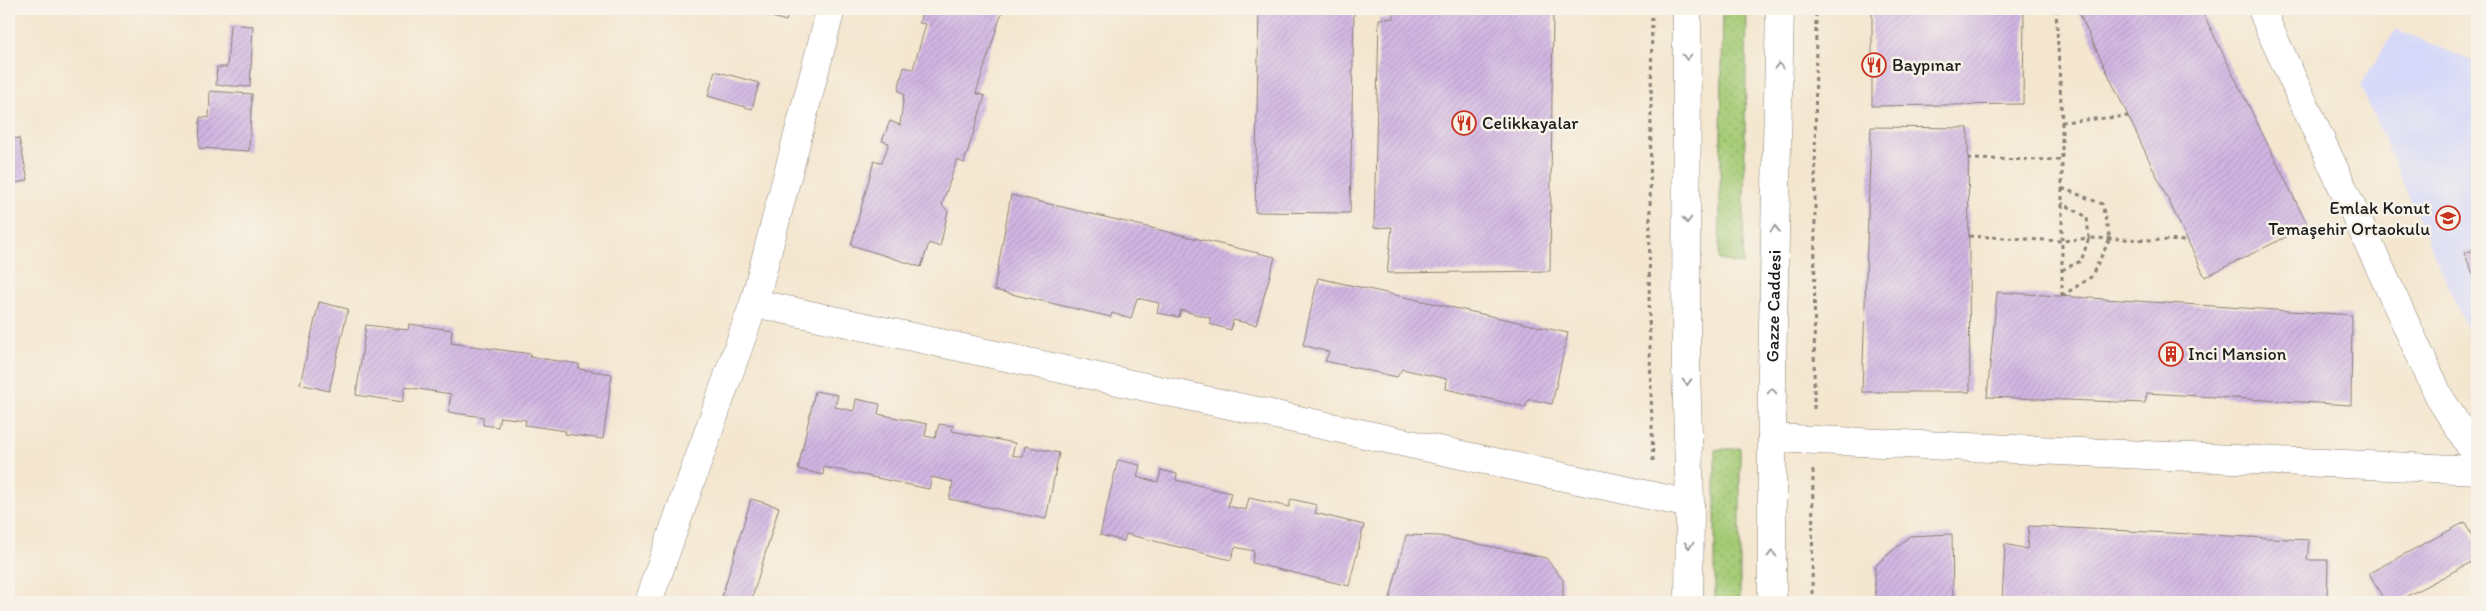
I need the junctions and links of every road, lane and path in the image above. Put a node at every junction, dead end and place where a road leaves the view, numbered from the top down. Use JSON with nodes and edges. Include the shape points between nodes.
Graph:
{"nodes":[{"id":1,"x":831,"y":9,"type":"edge"},
{"id":2,"x":1687,"y":9,"type":"edge"},
{"id":3,"x":1780,"y":9,"type":"edge"},
{"id":4,"x":1816,"y":9,"type":"edge"},
{"id":5,"x":2056,"y":9,"type":"edge"},
{"id":6,"x":2262,"y":9,"type":"edge"},
{"id":7,"x":2128,"y":116,"type":"dead end"},
{"id":8,"x":2062,"y":122,"type":"junction"},
{"id":9,"x":1968,"y":159,"type":"dead end"},
{"id":10,"x":2062,"y":160,"type":"junction"},
{"id":11,"x":2062,"y":188,"type":"junction"},
{"id":12,"x":2062,"y":203,"type":"junction"},
{"id":13,"x":1969,"y":236,"type":"dead end"},
{"id":14,"x":2089,"y":238,"type":"junction"},
{"id":15,"x":2110,"y":239,"type":"junction"},
{"id":16,"x":2062,"y":241,"type":"junction"},
{"id":17,"x":2188,"y":241,"type":"dead end"},
{"id":18,"x":2062,"y":270,"type":"junction"},
{"id":19,"x":754,"y":303,"type":"junction"},
{"id":20,"x":1772,"y":438,"type":"junction"},
{"id":21,"x":1813,"y":441,"type":"junction"},
{"id":22,"x":2477,"y":457,"type":"edge"},
{"id":23,"x":2477,"y":470,"type":"edge"},
{"id":24,"x":1690,"y":504,"type":"junction"},
{"id":25,"x":648,"y":602,"type":"edge"},
{"id":26,"x":1689,"y":602,"type":"edge"},
{"id":27,"x":1772,"y":602,"type":"edge"},
{"id":28,"x":1812,"y":602,"type":"edge"}],
"edges":[{"from":1,"to":19,"type":"street"},
{"from":2,"to":24,"type":"street","one_way":true,"via":[[1686,368]]},
{"from":20,"to":3,"type":"street","name":"Gazze Caddesi","one_way":true},
{"from":4,"to":21,"type":"path"},
{"from":5,"to":8,"type":"path"},
{"from":6,"to":22,"type":"street","via":[[2440,398]]},
{"from":7,"to":8,"type":"path"},
{"from":8,"to":10,"type":"path"},
{"from":9,"to":10,"type":"path"},
{"from":10,"to":11,"type":"path"},
{"from":11,"to":12,"type":"path"},
{"from":11,"to":15,"type":"path","via":[[2102,204]]},
{"from":12,"to":14,"type":"path","via":[[2087,217]]},
{"from":12,"to":16,"type":"path"},
{"from":13,"to":16,"type":"path"},
{"from":14,"to":15,"type":"path"},
{"from":14,"to":16,"type":"path"},
{"from":14,"to":18,"type":"path","via":[[2082,260]]},
{"from":15,"to":17,"type":"path"},
{"from":15,"to":18,"type":"path","via":[[2091,277],[2062,296]]},
{"from":16,"to":18,"type":"path"},
{"from":19,"to":24,"type":"street"},
{"from":19,"to":25,"type":"street"},
{"from":20,"to":21,"type":"street"},
{"from":27,"to":20,"type":"street","name":"Gazze Caddesi","one_way":true},
{"from":21,"to":23,"type":"street"},
{"from":21,"to":28,"type":"path"},
{"from":24,"to":26,"type":"street","one_way":true}]}
